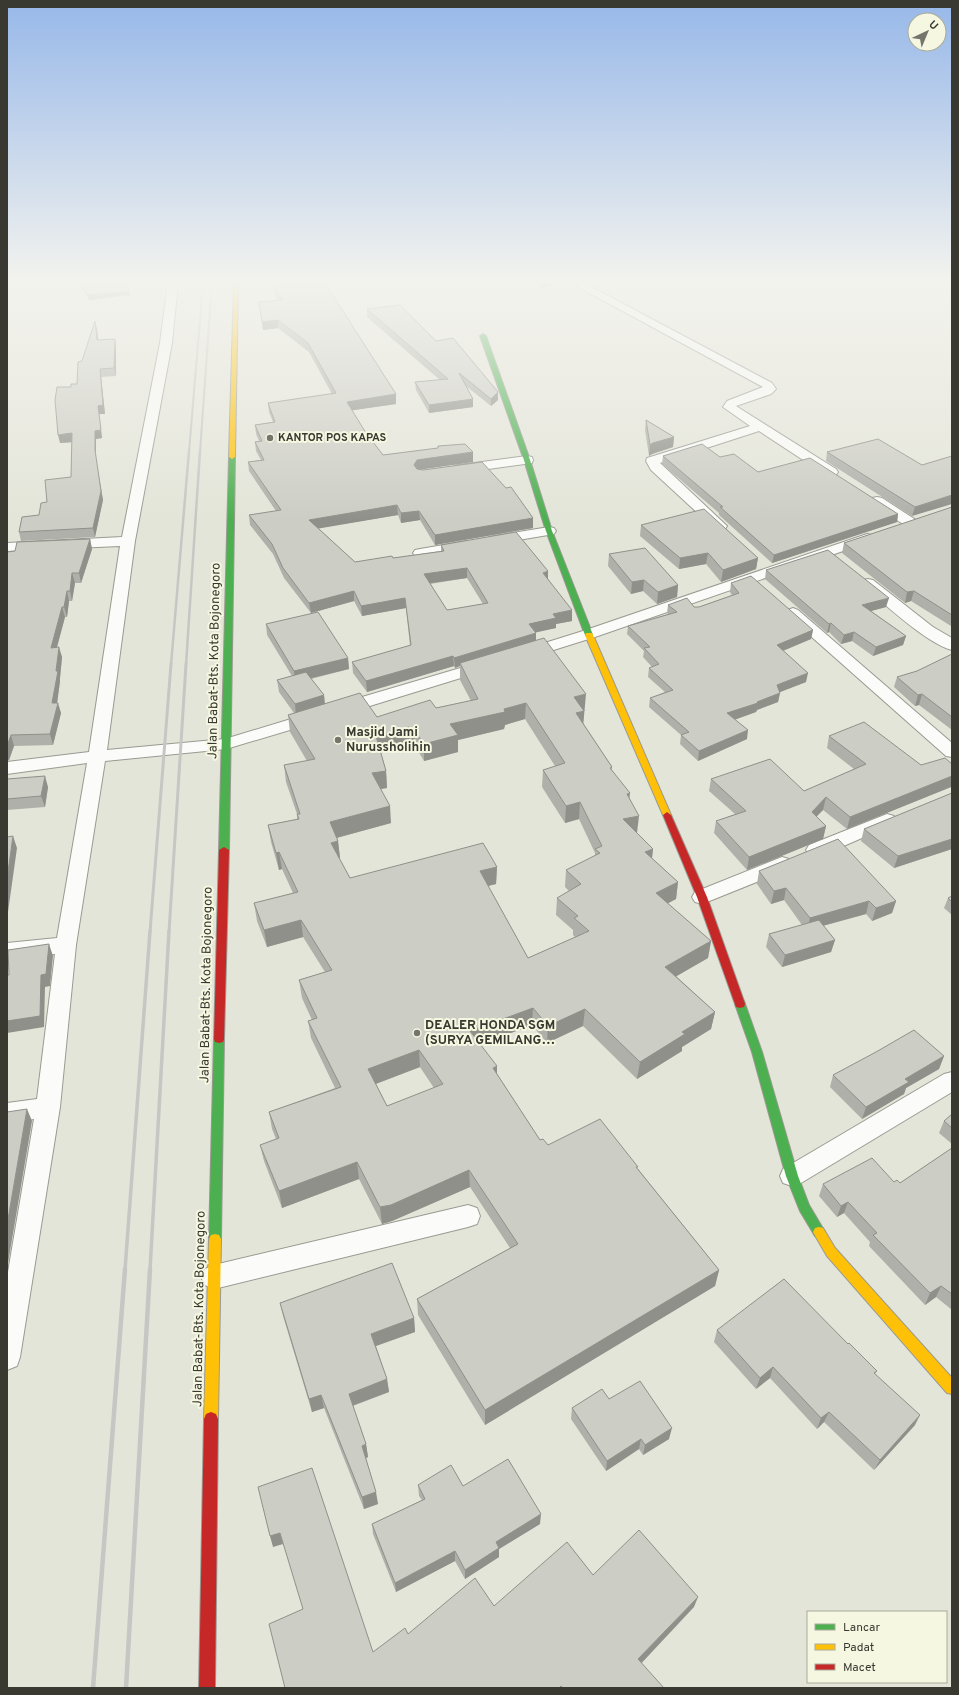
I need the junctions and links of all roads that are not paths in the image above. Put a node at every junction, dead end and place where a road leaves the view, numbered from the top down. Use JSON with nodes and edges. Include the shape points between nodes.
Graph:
{"nodes":[{"id":1,"x":162,"y":362,"type":"edge"},
{"id":2,"x":233,"y":362,"type":"edge"},
{"id":3,"x":492,"y":362,"type":"edge"},
{"id":4,"x":724,"y":362,"type":"edge"},
{"id":5,"x":760,"y":427,"type":"junction"},
{"id":6,"x":527,"y":460,"type":"junction"},
{"id":7,"x":445,"y":471,"type":"edge"},
{"id":8,"x":839,"y":477,"type":"edge"},
{"id":9,"x":865,"y":494,"type":"edge"},
{"id":10,"x":896,"y":528,"type":"edge"},
{"id":11,"x":549,"y":531,"type":"junction"},
{"id":12,"x":881,"y":533,"type":"edge"},
{"id":13,"x":730,"y":534,"type":"edge"},
{"id":14,"x":128,"y":541,"type":"junction"},
{"id":15,"x":7,"y":547,"type":"edge"},
{"id":16,"x":828,"y":551,"type":"junction"},
{"id":17,"x":420,"y":553,"type":"edge"},
{"id":18,"x":840,"y":561,"type":"edge"},
{"id":19,"x":859,"y":576,"type":"edge"},
{"id":20,"x":781,"y":603,"type":"edge"},
{"id":21,"x":589,"y":634,"type":"junction"},
{"id":22,"x":952,"y":644,"type":"edge"},
{"id":23,"x":513,"y":657,"type":"edge"},
{"id":24,"x":498,"y":662,"type":"edge"},
{"id":25,"x":226,"y":744,"type":"junction"},
{"id":26,"x":952,"y":752,"type":"edge"},
{"id":27,"x":97,"y":756,"type":"junction"},
{"id":28,"x":7,"y":768,"type":"edge"},
{"id":29,"x":900,"y":815,"type":"edge"},
{"id":30,"x":702,"y":897,"type":"junction"},
{"id":31,"x":66,"y":945,"type":"junction"},
{"id":32,"x":7,"y":951,"type":"edge"},
{"id":33,"x":952,"y":1081,"type":"edge"},
{"id":34,"x":48,"y":1107,"type":"junction"},
{"id":35,"x":7,"y":1113,"type":"edge"},
{"id":36,"x":792,"y":1176,"type":"junction"},
{"id":37,"x":468,"y":1216,"type":"dead end"},
{"id":38,"x":214,"y":1277,"type":"junction"},
{"id":39,"x":7,"y":1357,"type":"edge"},
{"id":40,"x":952,"y":1388,"type":"edge"},
{"id":41,"x":207,"y":1688,"type":"edge"}],
"edges":[{"from":1,"to":14,"type":"street"},
{"from":2,"to":25,"type":"main road","name":"Jalan Babat-Bts. Kota Bojonegoro"},
{"from":3,"to":6,"type":"main road"},
{"from":4,"to":5,"type":"street","via":[[769,386],[770,389],[767,391],[728,406]]},
{"from":5,"to":8,"type":"street"},
{"from":5,"to":13,"type":"street","via":[[652,461]]},
{"from":6,"to":7,"type":"street"},
{"from":6,"to":11,"type":"main road"},
{"from":9,"to":10,"type":"street","via":[[918,521]]},
{"from":11,"to":17,"type":"street"},
{"from":11,"to":21,"type":"main road"},
{"from":12,"to":16,"type":"street"},
{"from":14,"to":15,"type":"street"},
{"from":14,"to":27,"type":"street"},
{"from":16,"to":18,"type":"street"},
{"from":16,"to":21,"type":"street","via":[[764,566],[758,582]]},
{"from":19,"to":22,"type":"street","via":[[927,630]]},
{"from":20,"to":26,"type":"street"},
{"from":21,"to":23,"type":"street"},
{"from":21,"to":30,"type":"main road"},
{"from":24,"to":25,"type":"street"},
{"from":25,"to":27,"type":"street"},
{"from":25,"to":38,"type":"main road","name":"Jalan Babat-Bts. Kota Bojonegoro"},
{"from":27,"to":28,"type":"street"},
{"from":27,"to":31,"type":"street"},
{"from":29,"to":30,"type":"street"},
{"from":30,"to":36,"type":"main road","via":[[757,1052]]},
{"from":31,"to":32,"type":"street"},
{"from":31,"to":34,"type":"street"},
{"from":33,"to":36,"type":"street"},
{"from":34,"to":35,"type":"street"},
{"from":34,"to":39,"type":"street"},
{"from":36,"to":40,"type":"main road","via":[[804,1207],[831,1252]]},
{"from":37,"to":38,"type":"street"},
{"from":38,"to":41,"type":"main road","name":"Jalan Babat-Bts. Kota Bojonegoro"}]}
